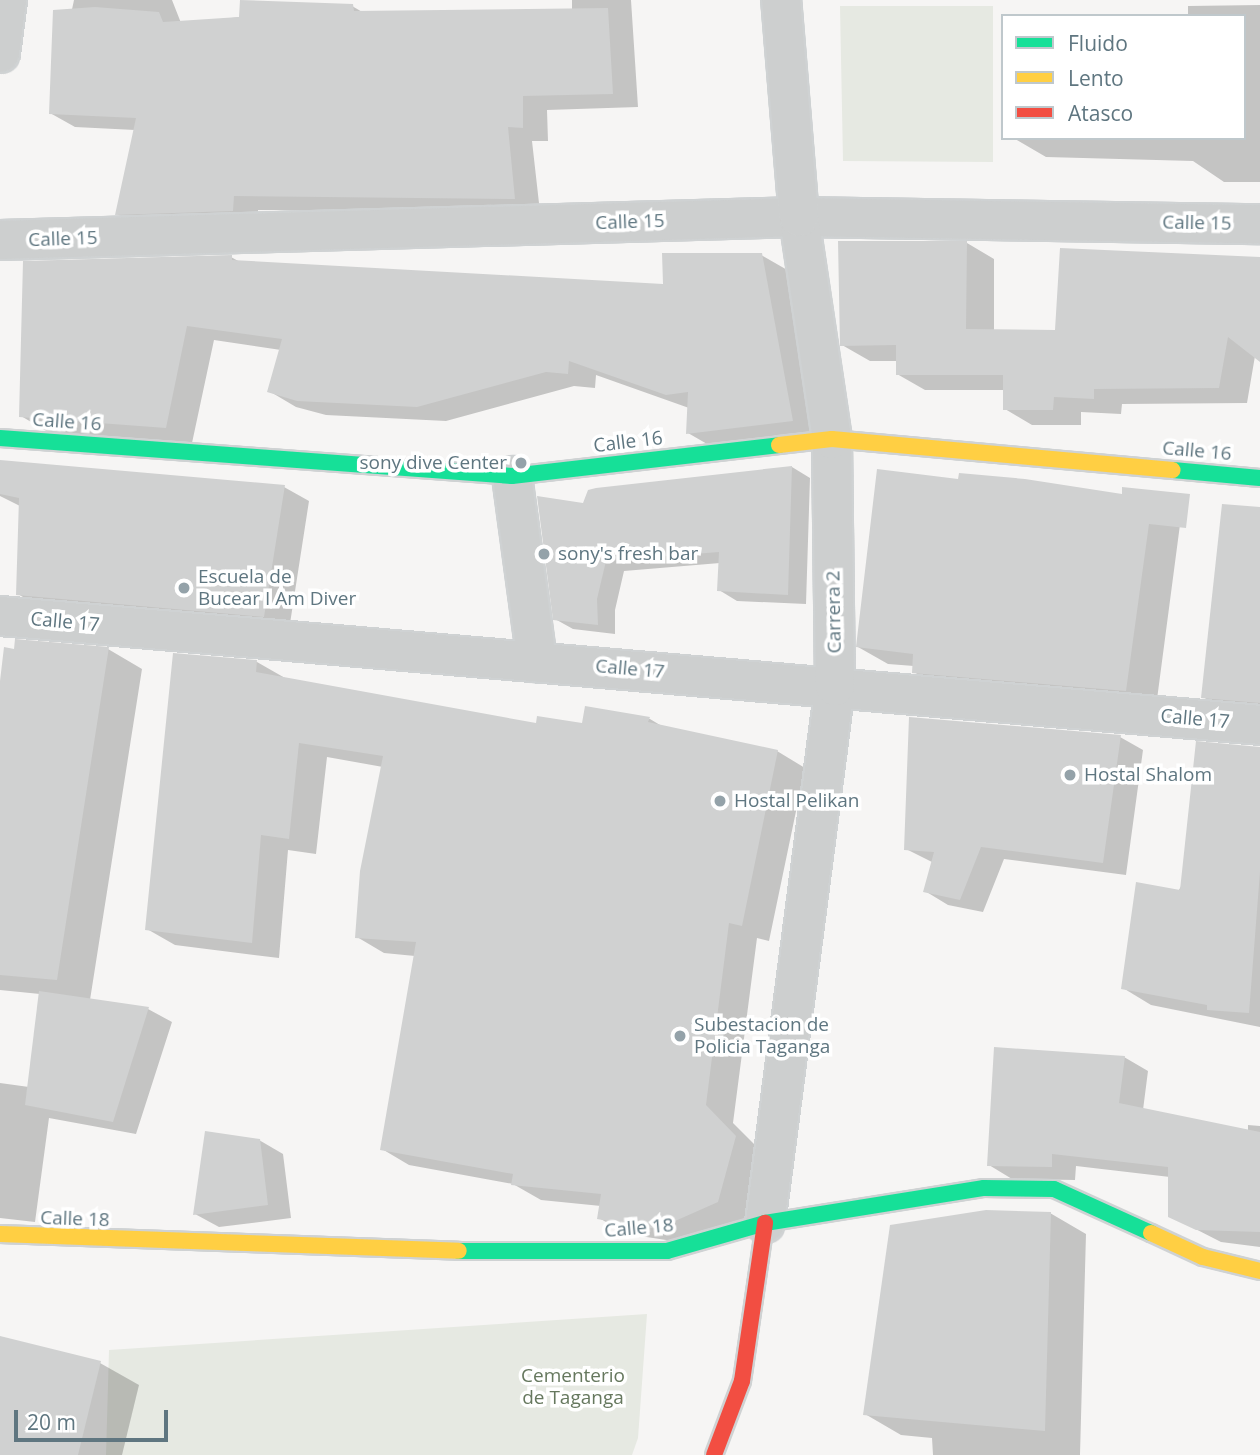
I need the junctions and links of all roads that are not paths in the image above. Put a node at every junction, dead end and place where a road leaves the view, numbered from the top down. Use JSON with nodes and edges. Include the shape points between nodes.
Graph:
{"nodes":[{"id":1,"x":8,"y":0,"type":"edge"},
{"id":2,"x":781,"y":0,"type":"edge"},
{"id":3,"x":0,"y":53,"type":"edge"},
{"id":4,"x":799,"y":217,"type":"junction"},
{"id":5,"x":1260,"y":224,"type":"edge"},
{"id":6,"x":0,"y":240,"type":"edge"},
{"id":7,"x":0,"y":439,"type":"edge"},
{"id":8,"x":832,"y":439,"type":"junction"},
{"id":9,"x":512,"y":476,"type":"junction"},
{"id":10,"x":1260,"y":478,"type":"edge"},
{"id":11,"x":0,"y":616,"type":"edge"},
{"id":12,"x":537,"y":662,"type":"junction"},
{"id":13,"x":835,"y":686,"type":"junction"},
{"id":14,"x":1260,"y":725,"type":"edge"},
{"id":15,"x":765,"y":1223,"type":"junction"},
{"id":16,"x":0,"y":1234,"type":"edge"},
{"id":17,"x":1260,"y":1271,"type":"edge"},
{"id":18,"x":714,"y":1455,"type":"edge"}],
"edges":[{"from":1,"to":3,"type":"street"},
{"from":2,"to":4,"type":"street","name":"Carrera 2"},
{"from":4,"to":5,"type":"street","name":"Calle 15"},
{"from":4,"to":6,"type":"street","name":"Calle 15"},
{"from":4,"to":8,"type":"street","name":"Carrera 2"},
{"from":7,"to":9,"type":"street","name":"Calle 16"},
{"from":8,"to":9,"type":"street","name":"Calle 16"},
{"from":8,"to":10,"type":"street","name":"Calle 16"},
{"from":8,"to":13,"type":"street","name":"Carrera 2"},
{"from":9,"to":12,"type":"street"},
{"from":11,"to":12,"type":"street","name":"Calle 17"},
{"from":12,"to":13,"type":"street","name":"Calle 17"},
{"from":13,"to":14,"type":"street","name":"Calle 17"},
{"from":13,"to":15,"type":"street","name":"Carrera 2"},
{"from":15,"to":16,"type":"street","name":"Calle 18","via":[[667,1251],[547,1254],[31,1239]]},
{"from":15,"to":17,"type":"street","name":"Calle 18","via":[[984,1188],[1054,1189],[1203,1256]]},
{"from":15,"to":18,"type":"street","via":[[742,1381]]}]}
